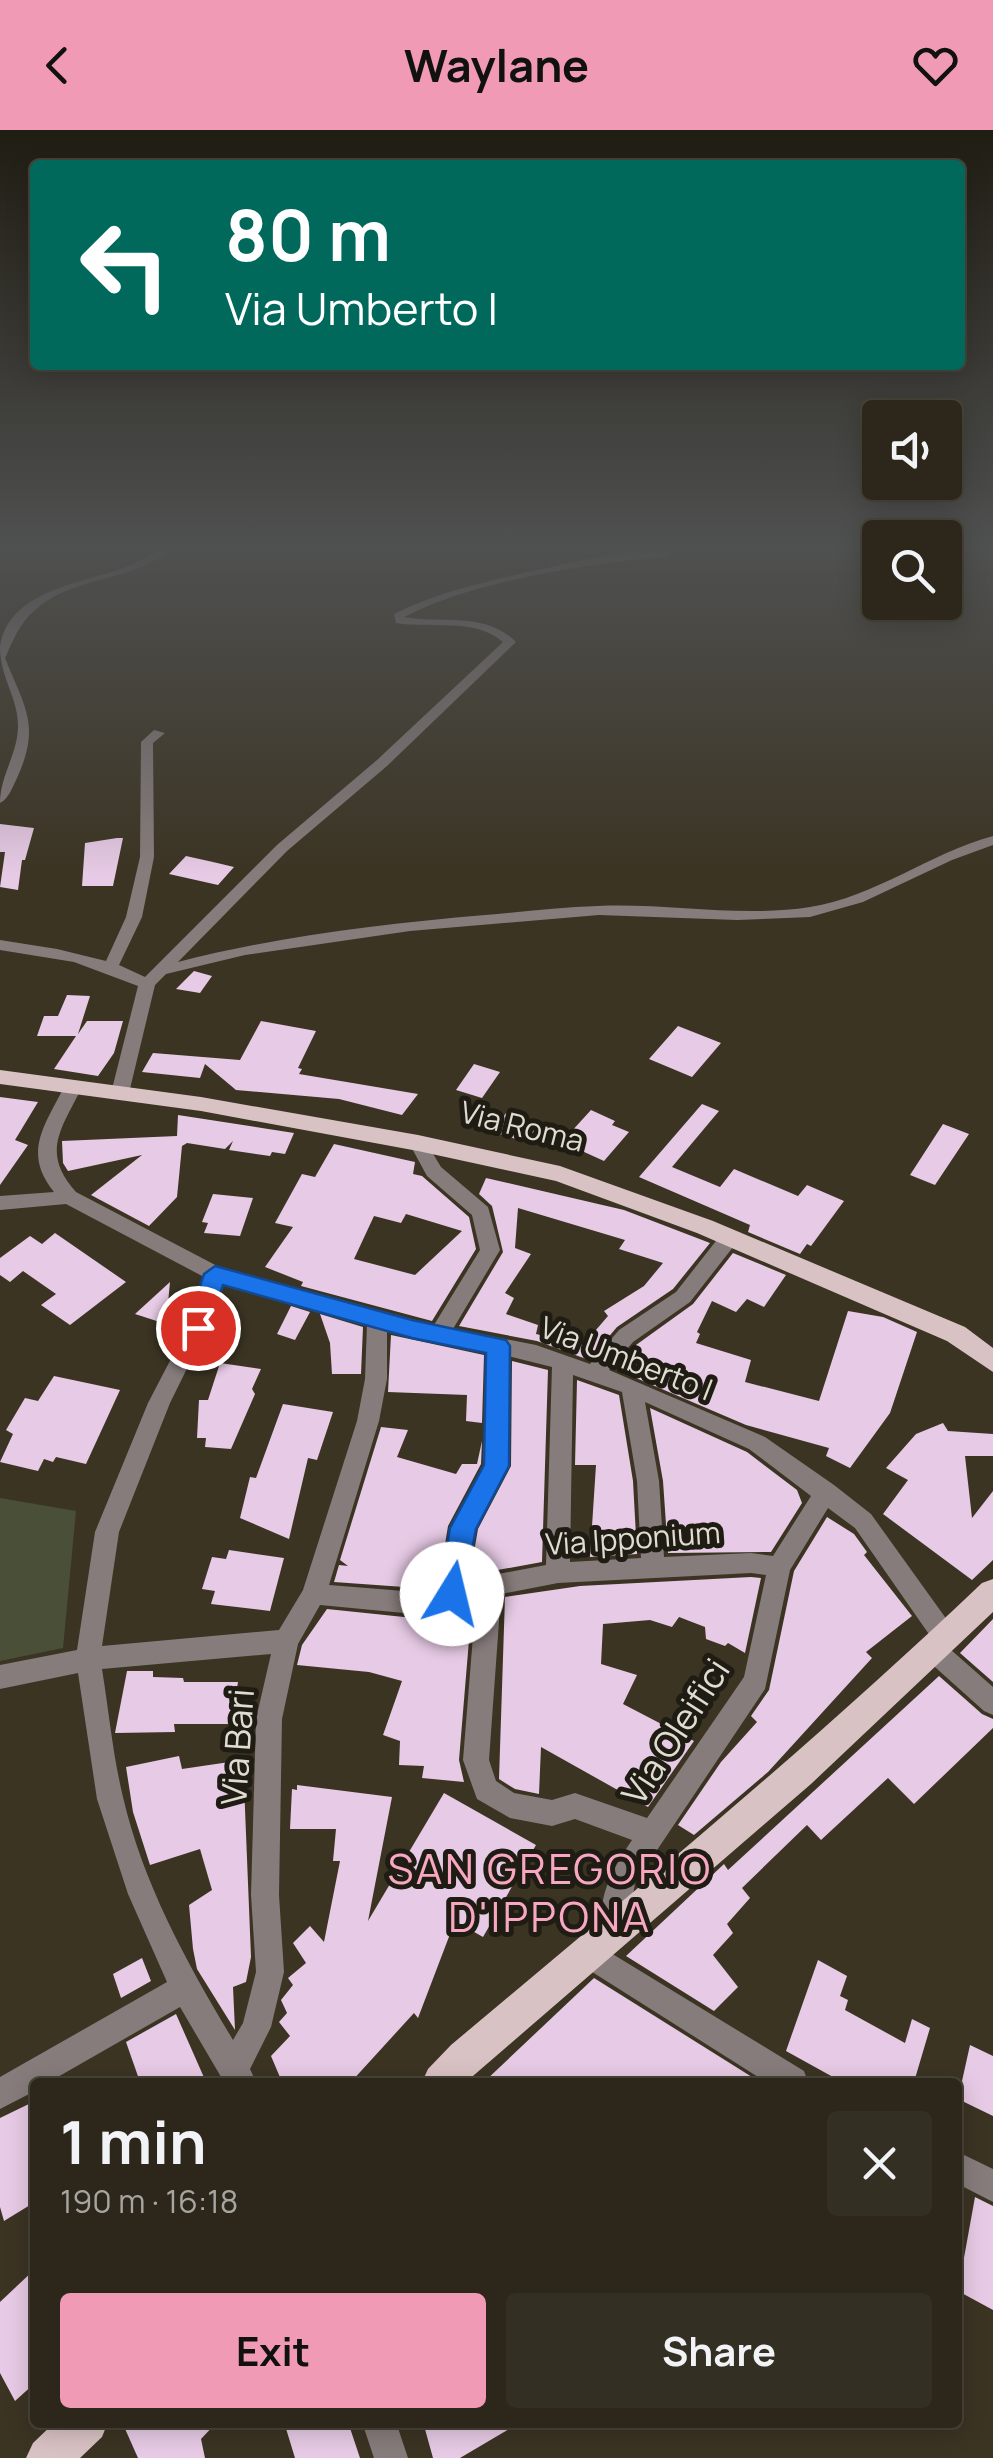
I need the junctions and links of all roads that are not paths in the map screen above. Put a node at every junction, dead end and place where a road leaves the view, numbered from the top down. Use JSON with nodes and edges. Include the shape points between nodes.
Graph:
{"nodes":[{"id":1,"x":493,"y":658,"type":"edge"},
{"id":2,"x":0,"y":659,"type":"edge"},
{"id":3,"x":159,"y":733,"type":"dead end"},
{"id":4,"x":0,"y":799,"type":"edge"},
{"id":5,"x":993,"y":840,"type":"edge"},
{"id":6,"x":0,"y":945,"type":"edge"},
{"id":7,"x":111,"y":966,"type":"junction"},
{"id":8,"x":162,"y":970,"type":"junction"},
{"id":9,"x":147,"y":984,"type":"junction"},
{"id":10,"x":0,"y":1077,"type":"edge"},
{"id":11,"x":73,"y":1086,"type":"junction"},
{"id":12,"x":120,"y":1093,"type":"junction"},
{"id":13,"x":418,"y":1143,"type":"junction"},
{"id":14,"x":69,"y":1197,"type":"junction"},
{"id":15,"x":0,"y":1203,"type":"edge"},
{"id":16,"x":730,"y":1238,"type":"junction"},
{"id":17,"x":215,"y":1274,"type":"junction"},
{"id":18,"x":377,"y":1320,"type":"junction"},
{"id":19,"x":439,"y":1334,"type":"junction"},
{"id":20,"x":498,"y":1346,"type":"junction"},
{"id":21,"x":993,"y":1362,"type":"edge"},
{"id":22,"x":564,"y":1364,"type":"junction"},
{"id":23,"x":594,"y":1374,"type":"junction"},
{"id":24,"x":632,"y":1387,"type":"junction"},
{"id":25,"x":826,"y":1492,"type":"junction"},
{"id":26,"x":653,"y":1566,"type":"junction"},
{"id":27,"x":779,"y":1567,"type":"junction"},
{"id":28,"x":558,"y":1573,"type":"junction"},
{"id":29,"x":490,"y":1589,"type":"junction"},
{"id":30,"x":993,"y":1592,"type":"edge"},
{"id":31,"x":314,"y":1594,"type":"junction"},
{"id":32,"x":452,"y":1594,"type":"junction"},
{"id":33,"x":286,"y":1641,"type":"junction"},
{"id":34,"x":940,"y":1645,"type":"junction"},
{"id":35,"x":88,"y":1659,"type":"junction"},
{"id":36,"x":0,"y":1677,"type":"edge"},
{"id":37,"x":993,"y":1703,"type":"edge"},
{"id":38,"x":652,"y":1834,"type":"junction"},
{"id":39,"x":616,"y":1927,"type":"junction"},
{"id":40,"x":588,"y":1953,"type":"junction"},
{"id":41,"x":185,"y":1988,"type":"junction"},
{"id":42,"x":238,"y":2076,"type":"edge"},
{"id":43,"x":445,"y":2078,"type":"edge"},
{"id":44,"x":787,"y":2078,"type":"edge"},
{"id":45,"x":0,"y":2094,"type":"edge"},
{"id":46,"x":962,"y":2170,"type":"edge"},
{"id":47,"x":993,"y":2186,"type":"edge"},
{"id":48,"x":80,"y":2428,"type":"edge"},
{"id":49,"x":382,"y":2428,"type":"edge"},
{"id":50,"x":48,"y":2458,"type":"edge"},
{"id":51,"x":391,"y":2458,"type":"edge"}],
"edges":[{"from":1,"to":8,"type":"street","via":[[282,848]]},
{"from":2,"to":4,"type":"street","via":[[24,714],[16,767]]},
{"from":3,"to":7,"type":"street","via":[[147,742],[147,858],[134,917]]},
{"from":5,"to":8,"type":"street","via":[[817,911],[781,916],[611,910],[414,925],[308,938]]},
{"from":6,"to":7,"type":"street"},
{"from":7,"to":9,"type":"street"},
{"from":8,"to":9,"type":"street"},
{"from":9,"to":12,"type":"street"},
{"from":10,"to":11,"type":"main road","name":"Via Roma"},
{"from":11,"to":12,"type":"main road","name":"Via Roma"},
{"from":11,"to":14,"type":"street","via":[[44,1150],[48,1177]]},
{"from":12,"to":13,"type":"main road","name":"Via Roma"},
{"from":13,"to":16,"type":"main road","name":"Via Roma","via":[[560,1174]]},
{"from":13,"to":19,"type":"street","via":[[434,1171],[482,1212],[490,1250]]},
{"from":14,"to":15,"type":"street"},
{"from":14,"to":17,"type":"street","name":"Via Umberto I"},
{"from":16,"to":21,"type":"main road","name":"Via Roma","via":[[956,1334]]},
{"from":16,"to":23,"type":"street","via":[[683,1297],[626,1336]]},
{"from":17,"to":18,"type":"street","name":"Via Umberto I"},
{"from":17,"to":35,"type":"street","via":[[198,1328],[158,1403],[106,1532]]},
{"from":18,"to":19,"type":"street","name":"Via Umberto I"},
{"from":18,"to":31,"type":"street","name":"Via Bari","via":[[368,1421]]},
{"from":19,"to":20,"type":"street","name":"Via Umberto I"},
{"from":20,"to":22,"type":"street","name":"Via Umberto I"},
{"from":20,"to":32,"type":"street","via":[[496,1466],[463,1528]]},
{"from":22,"to":23,"type":"street","name":"Via Umberto I"},
{"from":22,"to":28,"type":"street"},
{"from":23,"to":24,"type":"street","name":"Via Umberto I"},
{"from":24,"to":25,"type":"street","name":"Via Umberto I","via":[[757,1442]]},
{"from":24,"to":26,"type":"street"},
{"from":25,"to":27,"type":"street"},
{"from":25,"to":34,"type":"street","name":"Via Umberto I","via":[[863,1521]]},
{"from":26,"to":27,"type":"street","name":"Via Ipponium"},
{"from":26,"to":28,"type":"street","name":"Via Ipponium"},
{"from":27,"to":38,"type":"street","name":"Via Oleifici","via":[[756,1681]]},
{"from":28,"to":29,"type":"street","name":"Via Ipponium"},
{"from":29,"to":32,"type":"street","name":"Via Ipponium"},
{"from":29,"to":38,"type":"street","via":[[476,1760],[486,1790],[510,1805],[552,1813],[575,1806]]},
{"from":30,"to":34,"type":"main road"},
{"from":31,"to":32,"type":"street","name":"Via Ipponium","via":[[404,1602]]},
{"from":31,"to":33,"type":"street","name":"Via Bari"},
{"from":33,"to":35,"type":"street"},
{"from":33,"to":42,"type":"street","name":"Via Bari","via":[[269,1718],[270,1972]]},
{"from":34,"to":37,"type":"street","name":"Via Umberto I"},
{"from":34,"to":39,"type":"main road","via":[[849,1732]]},
{"from":35,"to":36,"type":"street"},
{"from":35,"to":41,"type":"street","via":[[110,1799],[142,1894]]},
{"from":38,"to":39,"type":"street","name":"Via Oleifici","via":[[622,1879]]},
{"from":39,"to":40,"type":"main road"},
{"from":40,"to":43,"type":"main road"},
{"from":40,"to":44,"type":"street"},
{"from":41,"to":42,"type":"street"},
{"from":41,"to":45,"type":"street"},
{"from":46,"to":47,"type":"street"},
{"from":48,"to":50,"type":"main road"},
{"from":49,"to":51,"type":"street"}]}
